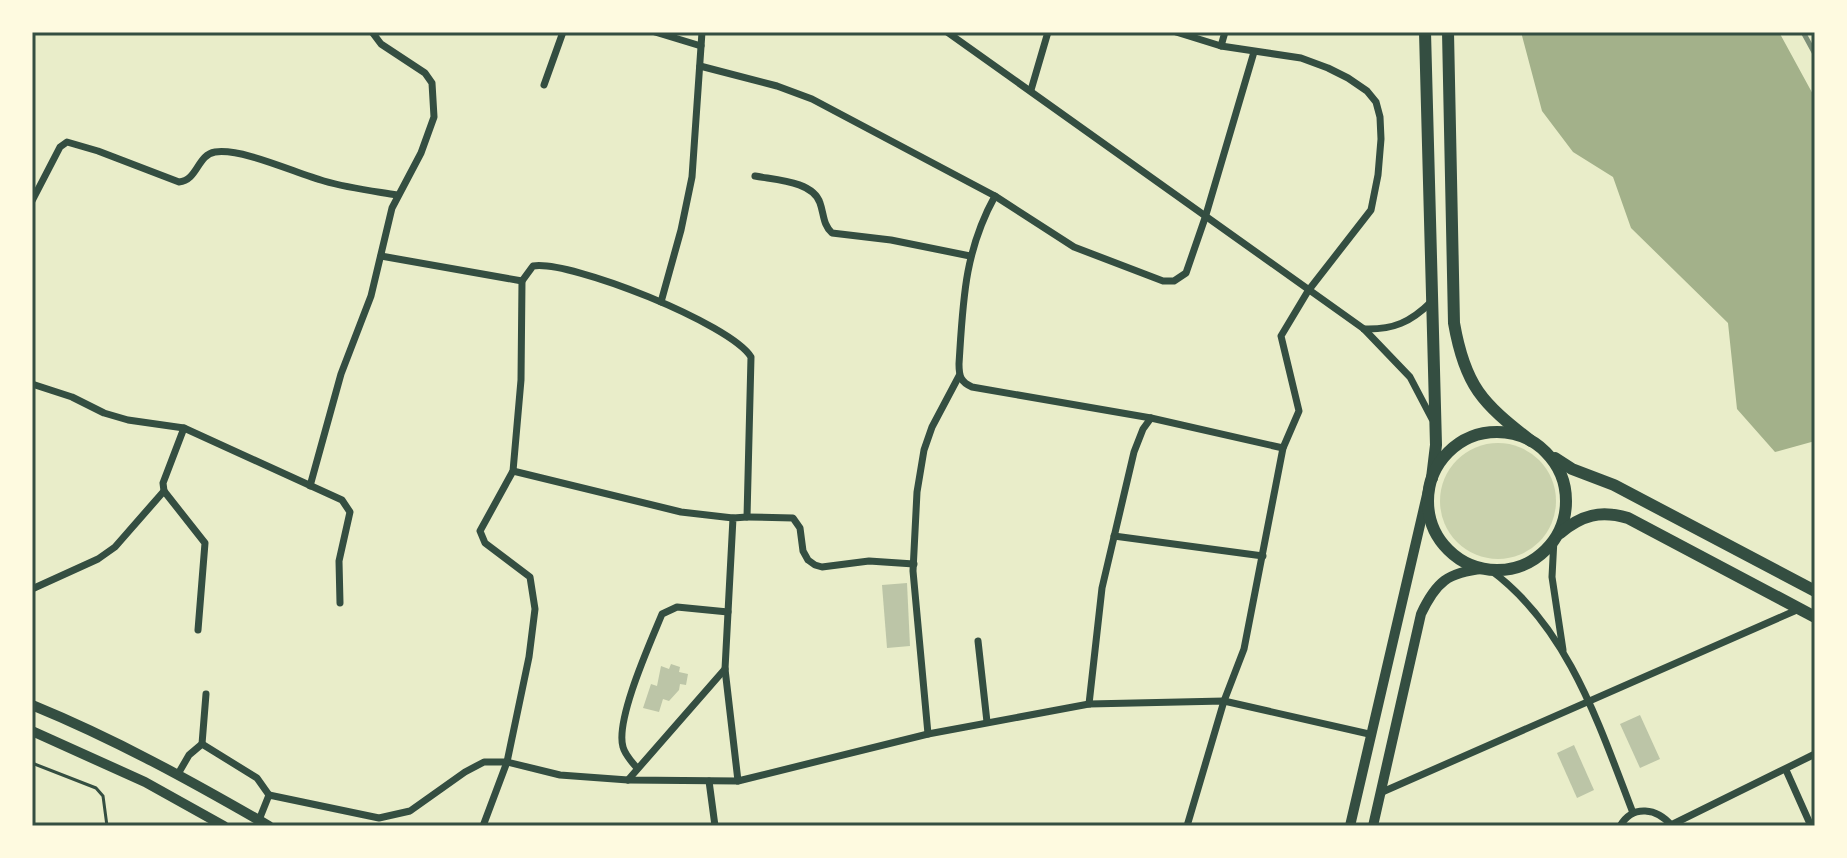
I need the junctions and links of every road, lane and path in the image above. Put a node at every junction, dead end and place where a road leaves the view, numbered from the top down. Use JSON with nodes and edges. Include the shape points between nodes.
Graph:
{"nodes":[{"id":1,"x":372,"y":32,"type":"edge"},
{"id":2,"x":563,"y":32,"type":"edge"},
{"id":3,"x":655,"y":32,"type":"edge"},
{"id":4,"x":702,"y":32,"type":"edge"},
{"id":5,"x":947,"y":32,"type":"edge"},
{"id":6,"x":1048,"y":32,"type":"edge"},
{"id":7,"x":1176,"y":32,"type":"edge"},
{"id":8,"x":1225,"y":32,"type":"edge"},
{"id":9,"x":1425,"y":32,"type":"edge"},
{"id":10,"x":1448,"y":32,"type":"edge"},
{"id":11,"x":701,"y":46,"type":"junction"},
{"id":12,"x":1221,"y":46,"type":"junction"},
{"id":13,"x":1254,"y":52,"type":"junction"},
{"id":14,"x":700,"y":66,"type":"junction"},
{"id":15,"x":544,"y":85,"type":"dead end"},
{"id":16,"x":1031,"y":90,"type":"junction"},
{"id":17,"x":755,"y":176,"type":"dead end"},
{"id":18,"x":397,"y":195,"type":"junction"},
{"id":19,"x":995,"y":196,"type":"junction"},
{"id":20,"x":32,"y":201,"type":"edge"},
{"id":21,"x":1205,"y":218,"type":"junction"},
{"id":22,"x":381,"y":256,"type":"junction"},
{"id":23,"x":970,"y":256,"type":"junction"},
{"id":24,"x":522,"y":281,"type":"junction"},
{"id":25,"x":1308,"y":291,"type":"junction"},
{"id":26,"x":661,"y":302,"type":"junction"},
{"id":27,"x":1431,"y":302,"type":"junction"},
{"id":28,"x":1364,"y":329,"type":"junction"},
{"id":29,"x":959,"y":376,"type":"junction"},
{"id":30,"x":32,"y":384,"type":"edge"},
{"id":31,"x":1151,"y":418,"type":"junction"},
{"id":32,"x":1435,"y":425,"type":"junction"},
{"id":33,"x":184,"y":428,"type":"junction"},
{"id":34,"x":1535,"y":443,"type":"junction"},
{"id":35,"x":1283,"y":448,"type":"junction"},
{"id":36,"x":513,"y":471,"type":"junction"},
{"id":37,"x":1431,"y":480,"type":"junction"},
{"id":38,"x":310,"y":486,"type":"junction"},
{"id":39,"x":164,"y":491,"type":"junction"},
{"id":40,"x":747,"y":517,"type":"junction"},
{"id":41,"x":733,"y":518,"type":"junction"},
{"id":42,"x":1114,"y":536,"type":"junction"},
{"id":43,"x":1556,"y":537,"type":"junction"},
{"id":44,"x":1263,"y":556,"type":"junction"},
{"id":45,"x":914,"y":564,"type":"junction"},
{"id":46,"x":1486,"y":569,"type":"junction"},
{"id":47,"x":32,"y":589,"type":"edge"},
{"id":48,"x":1815,"y":591,"type":"edge"},
{"id":49,"x":340,"y":603,"type":"dead end"},
{"id":50,"x":1800,"y":609,"type":"junction"},
{"id":51,"x":728,"y":612,"type":"junction"},
{"id":52,"x":1815,"y":617,"type":"edge"},
{"id":53,"x":198,"y":630,"type":"dead end"},
{"id":54,"x":978,"y":641,"type":"dead end"},
{"id":55,"x":1564,"y":656,"type":"junction"},
{"id":56,"x":725,"y":669,"type":"junction"},
{"id":57,"x":206,"y":694,"type":"dead end"},
{"id":58,"x":1224,"y":701,"type":"junction"},
{"id":59,"x":1588,"y":702,"type":"junction"},
{"id":60,"x":1089,"y":704,"type":"junction"},
{"id":61,"x":32,"y":705,"type":"edge"},
{"id":62,"x":987,"y":722,"type":"junction"},
{"id":63,"x":32,"y":731,"type":"edge"},
{"id":64,"x":928,"y":734,"type":"junction"},
{"id":65,"x":1369,"y":734,"type":"junction"},
{"id":66,"x":202,"y":744,"type":"junction"},
{"id":67,"x":1815,"y":754,"type":"edge"},
{"id":68,"x":507,"y":762,"type":"junction"},
{"id":69,"x":32,"y":763,"type":"edge"},
{"id":70,"x":637,"y":768,"type":"junction"},
{"id":71,"x":1786,"y":770,"type":"junction"},
{"id":72,"x":178,"y":774,"type":"junction"},
{"id":73,"x":628,"y":780,"type":"junction"},
{"id":74,"x":709,"y":781,"type":"junction"},
{"id":75,"x":738,"y":781,"type":"junction"},
{"id":76,"x":1380,"y":793,"type":"junction"},
{"id":77,"x":269,"y":795,"type":"junction"},
{"id":78,"x":1633,"y":813,"type":"junction"},
{"id":79,"x":264,"y":823,"type":"edge"},
{"id":80,"x":107,"y":826,"type":"edge"},
{"id":81,"x":224,"y":826,"type":"edge"},
{"id":82,"x":483,"y":826,"type":"edge"},
{"id":83,"x":715,"y":826,"type":"edge"},
{"id":84,"x":1187,"y":826,"type":"edge"},
{"id":85,"x":1350,"y":826,"type":"edge"},
{"id":86,"x":1373,"y":826,"type":"edge"},
{"id":87,"x":1620,"y":826,"type":"edge"},
{"id":88,"x":1671,"y":826,"type":"edge"},
{"id":89,"x":1811,"y":826,"type":"edge"}],
"edges":[{"from":1,"to":18,"type":"street","via":[[425,73],[435,100],[429,134]]},
{"from":2,"to":15,"type":"street"},
{"from":3,"to":11,"type":"street"},
{"from":4,"to":11,"type":"street"},
{"from":5,"to":16,"type":"street"},
{"from":6,"to":16,"type":"street"},
{"from":7,"to":12,"type":"street"},
{"from":8,"to":12,"type":"street"},
{"from":9,"to":27,"type":"highway"},
{"from":10,"to":34,"type":"highway","via":[[1458,346],[1473,387],[1489,407]]},
{"from":11,"to":14,"type":"street"},
{"from":12,"to":13,"type":"street"},
{"from":13,"to":21,"type":"street"},
{"from":13,"to":25,"type":"street","via":[[1301,58],[1328,68],[1367,91],[1380,117],[1371,210]]},
{"from":14,"to":19,"type":"street","via":[[812,99]]},
{"from":14,"to":26,"type":"street","via":[[692,177]]},
{"from":16,"to":21,"type":"street"},
{"from":17,"to":23,"type":"street","via":[[811,190],[832,233]]},
{"from":18,"to":20,"type":"street","via":[[326,182],[217,151],[208,154],[191,179],[179,182],[67,142]]},
{"from":18,"to":22,"type":"street"},
{"from":19,"to":21,"type":"street","via":[[1074,247],[1163,281],[1186,273]]},
{"from":19,"to":23,"type":"street"},
{"from":21,"to":25,"type":"street"},
{"from":22,"to":24,"type":"street"},
{"from":22,"to":38,"type":"street"},
{"from":23,"to":29,"type":"street"},
{"from":24,"to":26,"type":"street","via":[[533,266],[554,266]]},
{"from":24,"to":36,"type":"street"},
{"from":25,"to":28,"type":"street"},
{"from":25,"to":35,"type":"street","via":[[1281,336],[1299,411]]},
{"from":26,"to":40,"type":"street","via":[[715,329],[751,357]]},
{"from":27,"to":28,"type":"street","via":[[1402,325]]},
{"from":27,"to":32,"type":"highway"},
{"from":28,"to":32,"type":"street","via":[[1410,377]]},
{"from":29,"to":31,"type":"street","via":[[972,387]]},
{"from":29,"to":45,"type":"street","via":[[924,450]]},
{"from":30,"to":33,"type":"street","via":[[116,417]]},
{"from":31,"to":35,"type":"street"},
{"from":31,"to":42,"type":"street","via":[[1137,440]]},
{"from":32,"to":37,"type":"highway"},
{"from":33,"to":38,"type":"street"},
{"from":33,"to":39,"type":"street","via":[[164,474]]},
{"from":34,"to":37,"type":"highway","via":[[1497,432],[1475,435],[1455,446]]},
{"from":34,"to":43,"type":"highway","via":[[1555,463],[1565,484],[1567,507]]},
{"from":34,"to":48,"type":"highway","via":[[1572,469],[1614,485]]},
{"from":35,"to":44,"type":"street"},
{"from":36,"to":41,"type":"street","via":[[681,512]]},
{"from":36,"to":68,"type":"street","via":[[480,531],[485,543],[530,577],[535,594],[531,646]]},
{"from":37,"to":46,"type":"highway","via":[[1428,504],[1444,545],[1461,560]]},
{"from":37,"to":65,"type":"main road"},
{"from":38,"to":49,"type":"street","via":[[349,507],[339,561]]},
{"from":39,"to":47,"type":"street","via":[[115,547]]},
{"from":39,"to":53,"type":"street","via":[[205,543]]},
{"from":40,"to":41,"type":"street"},
{"from":40,"to":45,"type":"street","via":[[793,518],[808,560],[822,567],[869,561]]},
{"from":41,"to":51,"type":"street"},
{"from":42,"to":44,"type":"street"},
{"from":42,"to":60,"type":"street","via":[[1102,588]]},
{"from":43,"to":46,"type":"highway","via":[[1529,563]]},
{"from":43,"to":50,"type":"highway","via":[[1581,518],[1612,513]]},
{"from":43,"to":55,"type":"street","via":[[1551,556],[1553,597]]},
{"from":44,"to":58,"type":"street","via":[[1244,649]]},
{"from":45,"to":64,"type":"street"},
{"from":46,"to":55,"type":"street","via":[[1541,616]]},
{"from":46,"to":76,"type":"main road","via":[[1447,577],[1425,607]]},
{"from":50,"to":52,"type":"highway"},
{"from":50,"to":59,"type":"street"},
{"from":51,"to":56,"type":"street"},
{"from":51,"to":70,"type":"street","via":[[677,607],[662,614],[624,722],[623,750]]},
{"from":54,"to":62,"type":"street"},
{"from":55,"to":59,"type":"street"},
{"from":56,"to":70,"type":"street"},
{"from":56,"to":75,"type":"street"},
{"from":57,"to":66,"type":"street"},
{"from":58,"to":60,"type":"street"},
{"from":58,"to":65,"type":"street"},
{"from":58,"to":84,"type":"street"},
{"from":59,"to":76,"type":"street"},
{"from":59,"to":78,"type":"street"},
{"from":60,"to":62,"type":"street"},
{"from":61,"to":72,"type":"main road"},
{"from":62,"to":64,"type":"street"},
{"from":63,"to":81,"type":"main road","via":[[145,782]]},
{"from":64,"to":75,"type":"street"},
{"from":65,"to":85,"type":"main road"},
{"from":66,"to":72,"type":"street"},
{"from":66,"to":77,"type":"street","via":[[257,778]]},
{"from":67,"to":71,"type":"street"},
{"from":68,"to":73,"type":"street","via":[[560,775]]},
{"from":68,"to":77,"type":"street","via":[[484,762],[394,817]]},
{"from":68,"to":82,"type":"street"},
{"from":69,"to":80,"type":"lane","via":[[96,788],[103,796]]},
{"from":70,"to":73,"type":"street"},
{"from":71,"to":88,"type":"street"},
{"from":71,"to":89,"type":"street"},
{"from":72,"to":79,"type":"main road"},
{"from":73,"to":74,"type":"street"},
{"from":74,"to":75,"type":"street"},
{"from":74,"to":83,"type":"street"},
{"from":76,"to":86,"type":"main road"},
{"from":77,"to":79,"type":"street"},
{"from":78,"to":87,"type":"street"},
{"from":78,"to":88,"type":"street","via":[[1655,812]]}]}
